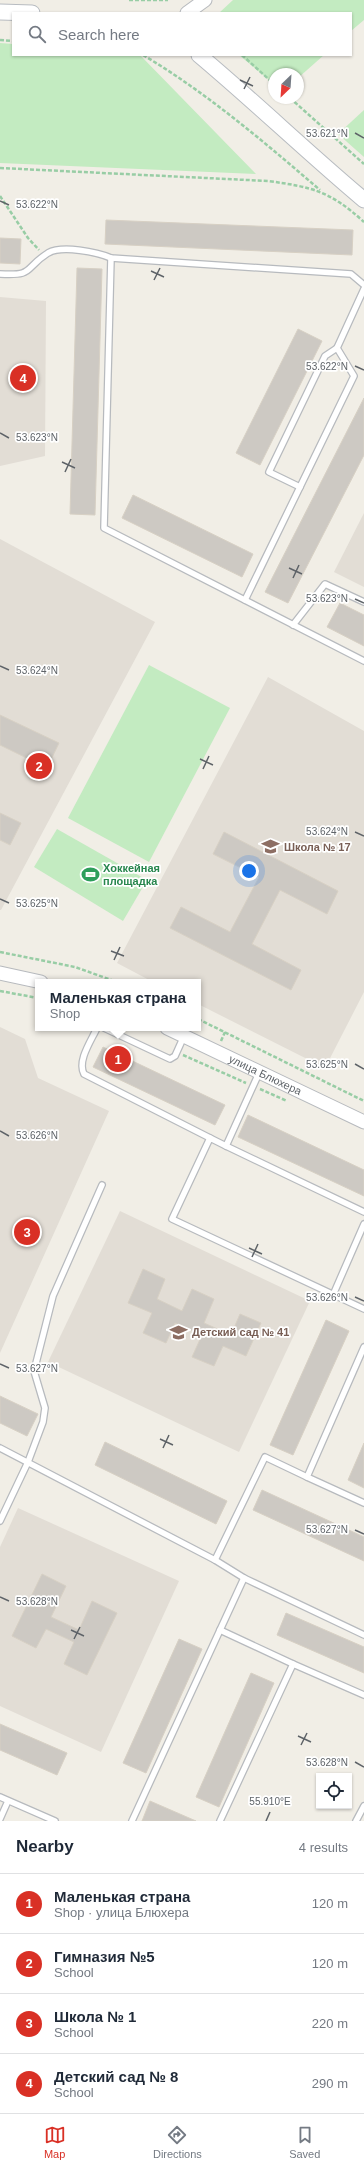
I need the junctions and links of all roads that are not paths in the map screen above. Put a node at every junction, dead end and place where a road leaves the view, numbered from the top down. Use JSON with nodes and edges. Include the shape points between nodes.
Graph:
{"nodes":[{"id":1,"x":199,"y":2,"type":"edge"},
{"id":2,"x":0,"y":12,"type":"edge"},
{"id":3,"x":12,"y":12,"type":"edge"},
{"id":4,"x":188,"y":12,"type":"edge"},
{"id":5,"x":200,"y":56,"type":"edge"},
{"id":6,"x":364,"y":200,"type":"edge"},
{"id":7,"x":111,"y":258,"type":"junction"},
{"id":8,"x":0,"y":274,"type":"edge"},
{"id":9,"x":364,"y":285,"type":"edge"},
{"id":10,"x":364,"y":289,"type":"edge"},
{"id":11,"x":337,"y":348,"type":"junction"},
{"id":12,"x":300,"y":487,"type":"junction"},
{"id":13,"x":245,"y":600,"type":"junction"},
{"id":14,"x":364,"y":602,"type":"edge"},
{"id":15,"x":293,"y":625,"type":"junction"},
{"id":16,"x":364,"y":661,"type":"edge"},
{"id":17,"x":0,"y":973,"type":"edge"},
{"id":18,"x":35,"y":981,"type":"edge"},
{"id":19,"x":96,"y":1031,"type":"edge"},
{"id":20,"x":111,"y":1031,"type":"edge"},
{"id":21,"x":174,"y":1031,"type":"edge"},
{"id":22,"x":185,"y":1036,"type":"junction"},
{"id":23,"x":259,"y":1073,"type":"junction"},
{"id":24,"x":364,"y":1122,"type":"edge"},
{"id":25,"x":210,"y":1138,"type":"junction"},
{"id":26,"x":226,"y":1146,"type":"junction"},
{"id":27,"x":102,"y":1185,"type":"dead end"},
{"id":28,"x":364,"y":1212,"type":"edge"},
{"id":29,"x":364,"y":1224,"type":"edge"},
{"id":30,"x":333,"y":1295,"type":"junction"},
{"id":31,"x":364,"y":1309,"type":"edge"},
{"id":32,"x":364,"y":1347,"type":"edge"},
{"id":33,"x":0,"y":1448,"type":"edge"},
{"id":34,"x":28,"y":1462,"type":"junction"},
{"id":35,"x":307,"y":1477,"type":"junction"},
{"id":36,"x":364,"y":1503,"type":"edge"},
{"id":37,"x":0,"y":1520,"type":"edge"},
{"id":38,"x":215,"y":1560,"type":"junction"},
{"id":39,"x":244,"y":1578,"type":"junction"},
{"id":40,"x":220,"y":1630,"type":"junction"},
{"id":41,"x":364,"y":1635,"type":"edge"},
{"id":42,"x":293,"y":1664,"type":"junction"},
{"id":43,"x":364,"y":1695,"type":"edge"},
{"id":44,"x":0,"y":1797,"type":"edge"},
{"id":45,"x":8,"y":1801,"type":"junction"},
{"id":46,"x":364,"y":1806,"type":"edge"},
{"id":47,"x":0,"y":1819,"type":"edge"},
{"id":48,"x":55,"y":1821,"type":"edge"},
{"id":49,"x":132,"y":1821,"type":"edge"},
{"id":50,"x":220,"y":1821,"type":"edge"},
{"id":51,"x":356,"y":1821,"type":"edge"}],
"edges":[{"from":1,"to":4,"type":"street"},
{"from":2,"to":3,"type":"main road"},
{"from":5,"to":6,"type":"main road"},
{"from":7,"to":8,"type":"lane","via":[[97,252],[64,250],[49,253],[21,275]]},
{"from":7,"to":9,"type":"lane","via":[[350,274]]},
{"from":7,"to":13,"type":"lane","via":[[104,528]]},
{"from":10,"to":11,"type":"lane"},
{"from":11,"to":12,"type":"lane","via":[[354,376]]},
{"from":11,"to":12,"type":"lane","via":[[325,356],[269,472]]},
{"from":12,"to":13,"type":"lane"},
{"from":13,"to":15,"type":"lane"},
{"from":14,"to":15,"type":"lane","via":[[325,584]]},
{"from":15,"to":16,"type":"lane"},
{"from":17,"to":18,"type":"street"},
{"from":19,"to":25,"type":"lane","via":[[82,1061],[81,1068],[84,1074]]},
{"from":20,"to":22,"type":"lane","via":[[170,1058],[175,1056]]},
{"from":21,"to":22,"type":"street","name":"улица Блюхера"},
{"from":22,"to":23,"type":"street","name":"улица Блюхера"},
{"from":23,"to":24,"type":"street","name":"улица Блюхера"},
{"from":23,"to":26,"type":"lane"},
{"from":25,"to":26,"type":"lane"},
{"from":25,"to":30,"type":"lane","via":[[172,1219]]},
{"from":26,"to":28,"type":"lane"},
{"from":27,"to":34,"type":"lane","via":[[53,1296],[42,1336],[34,1371],[45,1408],[43,1422]]},
{"from":29,"to":30,"type":"lane"},
{"from":30,"to":31,"type":"lane"},
{"from":32,"to":35,"type":"lane"},
{"from":33,"to":34,"type":"lane"},
{"from":34,"to":37,"type":"lane"},
{"from":34,"to":38,"type":"lane"},
{"from":35,"to":36,"type":"lane"},
{"from":35,"to":38,"type":"lane","via":[[265,1458]]},
{"from":38,"to":39,"type":"lane"},
{"from":39,"to":40,"type":"lane"},
{"from":39,"to":41,"type":"lane"},
{"from":40,"to":42,"type":"lane"},
{"from":40,"to":49,"type":"lane"},
{"from":42,"to":43,"type":"lane"},
{"from":42,"to":50,"type":"lane"},
{"from":44,"to":45,"type":"lane"},
{"from":45,"to":47,"type":"lane"},
{"from":45,"to":48,"type":"lane"},
{"from":46,"to":51,"type":"lane"}]}
